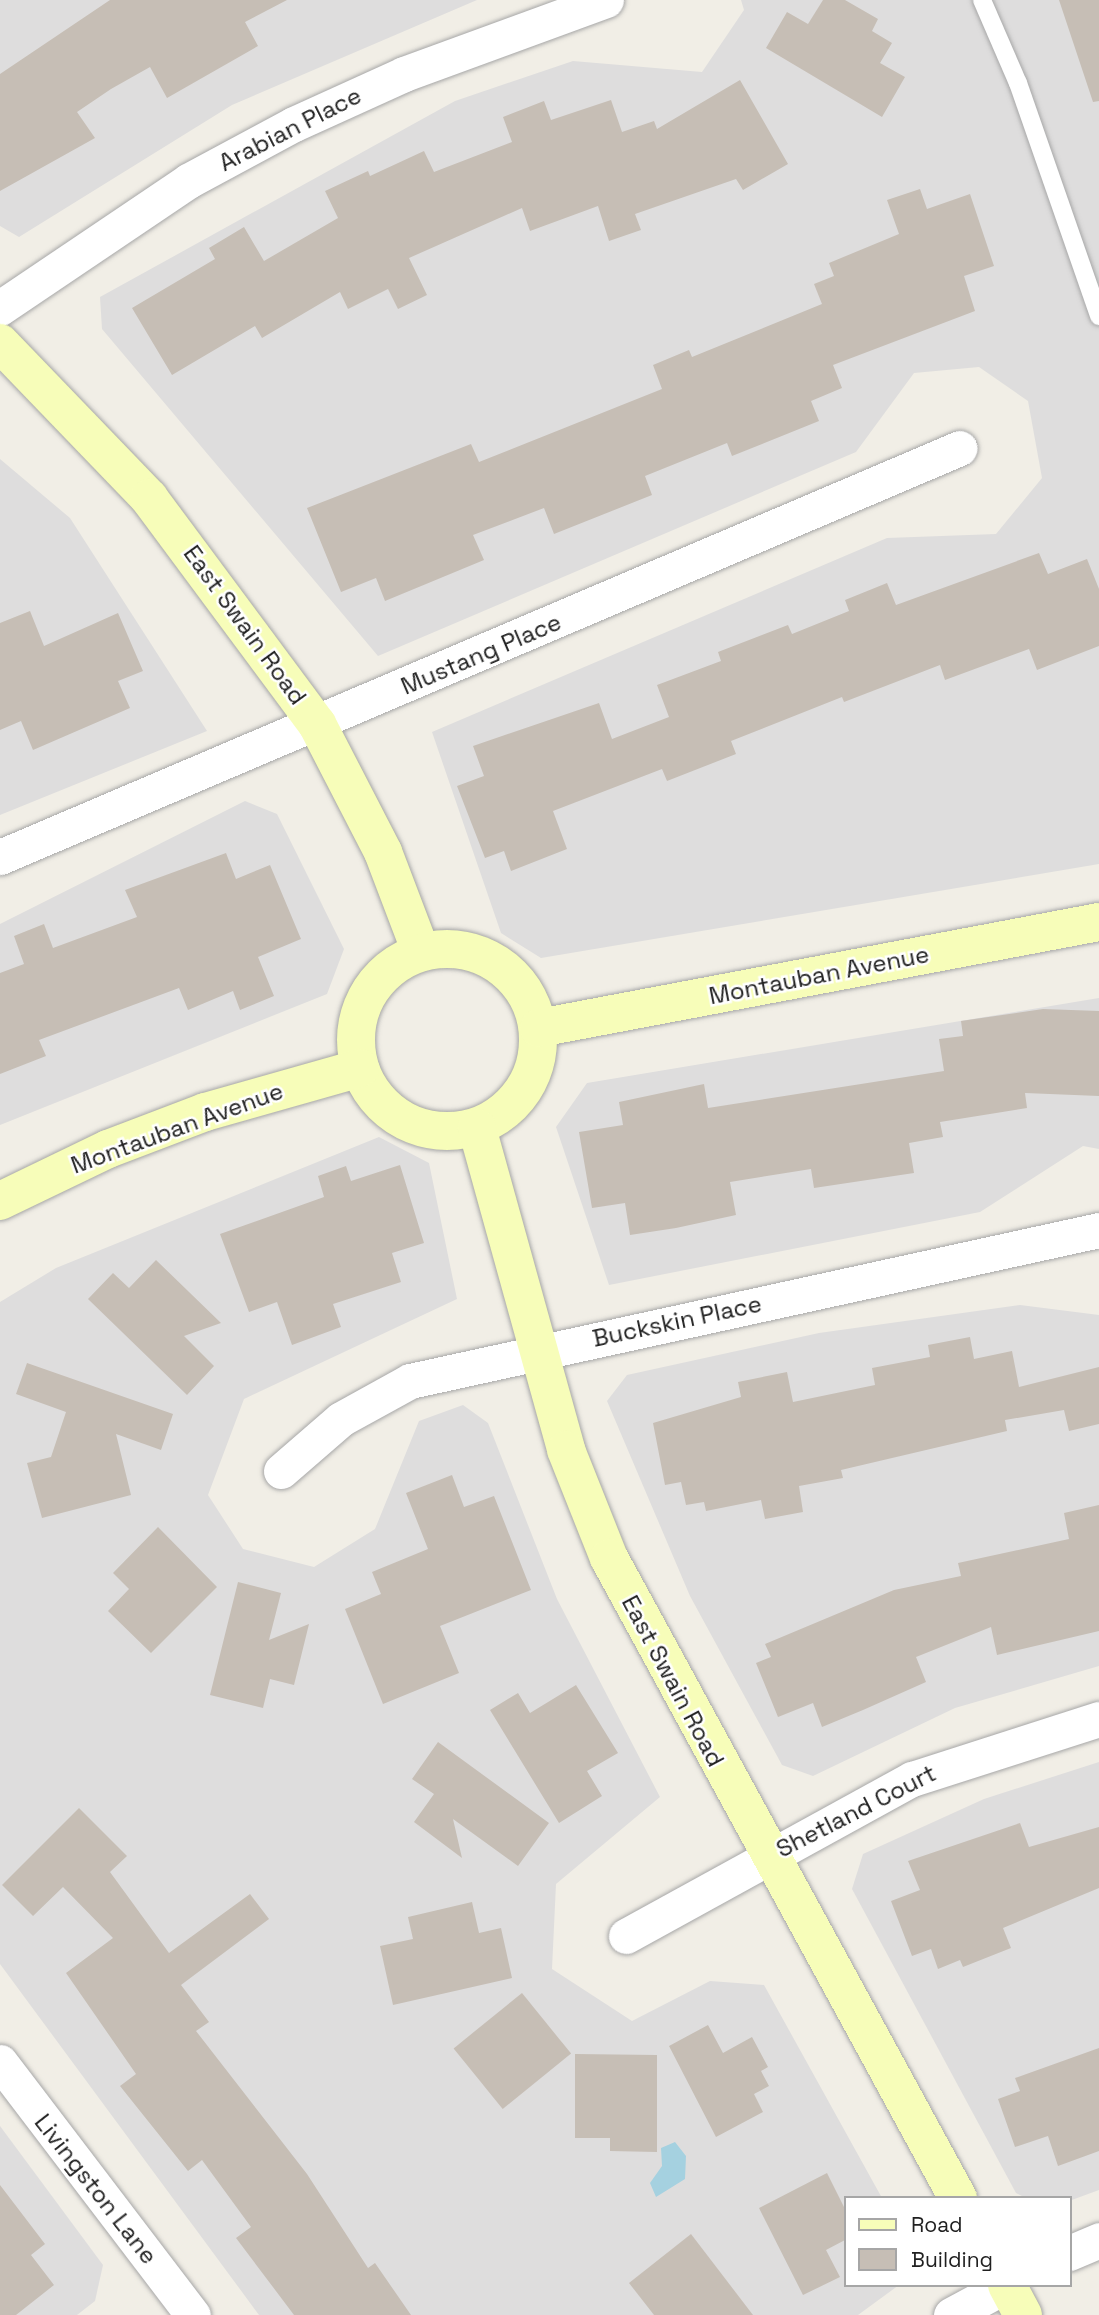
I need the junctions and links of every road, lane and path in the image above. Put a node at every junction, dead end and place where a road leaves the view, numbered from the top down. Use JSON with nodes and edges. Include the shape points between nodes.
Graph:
{"nodes":[{"id":1,"x":606,"y":0,"type":"edge"},
{"id":2,"x":982,"y":0,"type":"edge"},
{"id":3,"x":0,"y":308,"type":"edge"},
{"id":4,"x":1099,"y":316,"type":"edge"},
{"id":5,"x":0,"y":342,"type":"edge"},
{"id":6,"x":960,"y":448,"type":"dead end"},
{"id":7,"x":317,"y":724,"type":"junction"},
{"id":8,"x":0,"y":857,"type":"edge"},
{"id":9,"x":1099,"y":922,"type":"edge"},
{"id":10,"x":421,"y":952,"type":"junction"},
{"id":11,"x":539,"y":1028,"type":"junction"},
{"id":12,"x":360,"y":1068,"type":"junction"},
{"id":13,"x":477,"y":1128,"type":"junction"},
{"id":14,"x":0,"y":1201,"type":"edge"},
{"id":15,"x":1099,"y":1230,"type":"edge"},
{"id":16,"x":537,"y":1350,"type":"junction"},
{"id":17,"x":281,"y":1471,"type":"dead end"},
{"id":18,"x":1099,"y":1718,"type":"edge"},
{"id":19,"x":767,"y":1857,"type":"junction"},
{"id":20,"x":626,"y":1936,"type":"dead end"},
{"id":21,"x":0,"y":2063,"type":"edge"},
{"id":22,"x":957,"y":2196,"type":"edge"},
{"id":23,"x":1099,"y":2240,"type":"edge"},
{"id":24,"x":1071,"y":2252,"type":"edge"},
{"id":25,"x":1003,"y":2287,"type":"edge"},
{"id":26,"x":1008,"y":2287,"type":"edge"},
{"id":27,"x":180,"y":2310,"type":"edge"},
{"id":28,"x":951,"y":2315,"type":"edge"},
{"id":29,"x":1023,"y":2315,"type":"edge"}],
"edges":[{"from":1,"to":3,"type":"street","name":"Arabian Place","via":[[416,69],[294,124],[188,181]]},
{"from":2,"to":4,"type":"lane","via":[[1018,83]]},
{"from":5,"to":7,"type":"street","name":"East Swain Road","via":[[149,498],[225,592]]},
{"from":6,"to":7,"type":"street","name":"Mustang Place"},
{"from":7,"to":8,"type":"street","name":"Mustang Place"},
{"from":7,"to":10,"type":"street","name":"East Swain Road","via":[[383,852]]},
{"from":9,"to":11,"type":"street","name":"Montauban Avenue"},
{"from":10,"to":11,"type":"street","via":[[453,948],[483,955],[523,989]]},
{"from":10,"to":12,"type":"street","via":[[395,964],[360,1010]]},
{"from":11,"to":13,"type":"street","via":[[537,1060],[526,1089],[505,1112]]},
{"from":12,"to":13,"type":"street","via":[[380,1101],[419,1128]]},
{"from":12,"to":14,"type":"street","name":"Montauban Avenue","via":[[205,1112],[108,1149]]},
{"from":13,"to":16,"type":"street","name":"East Swain Road"},
{"from":15,"to":16,"type":"street","name":"Buckskin Place"},
{"from":16,"to":17,"type":"street","name":"Buckskin Place","via":[[410,1381],[341,1419]]},
{"from":16,"to":19,"type":"street","name":"East Swain Road","via":[[566,1450],[609,1558]]},
{"from":18,"to":19,"type":"street","name":"Shetland Court","via":[[912,1779]]},
{"from":19,"to":20,"type":"street","name":"Shetland Court"},
{"from":19,"to":22,"type":"street","name":"East Swain Road"},
{"from":21,"to":27,"type":"street","name":"Livingston Lane"},
{"from":23,"to":24,"type":"street"},
{"from":25,"to":28,"type":"street"},
{"from":26,"to":29,"type":"street"}]}
